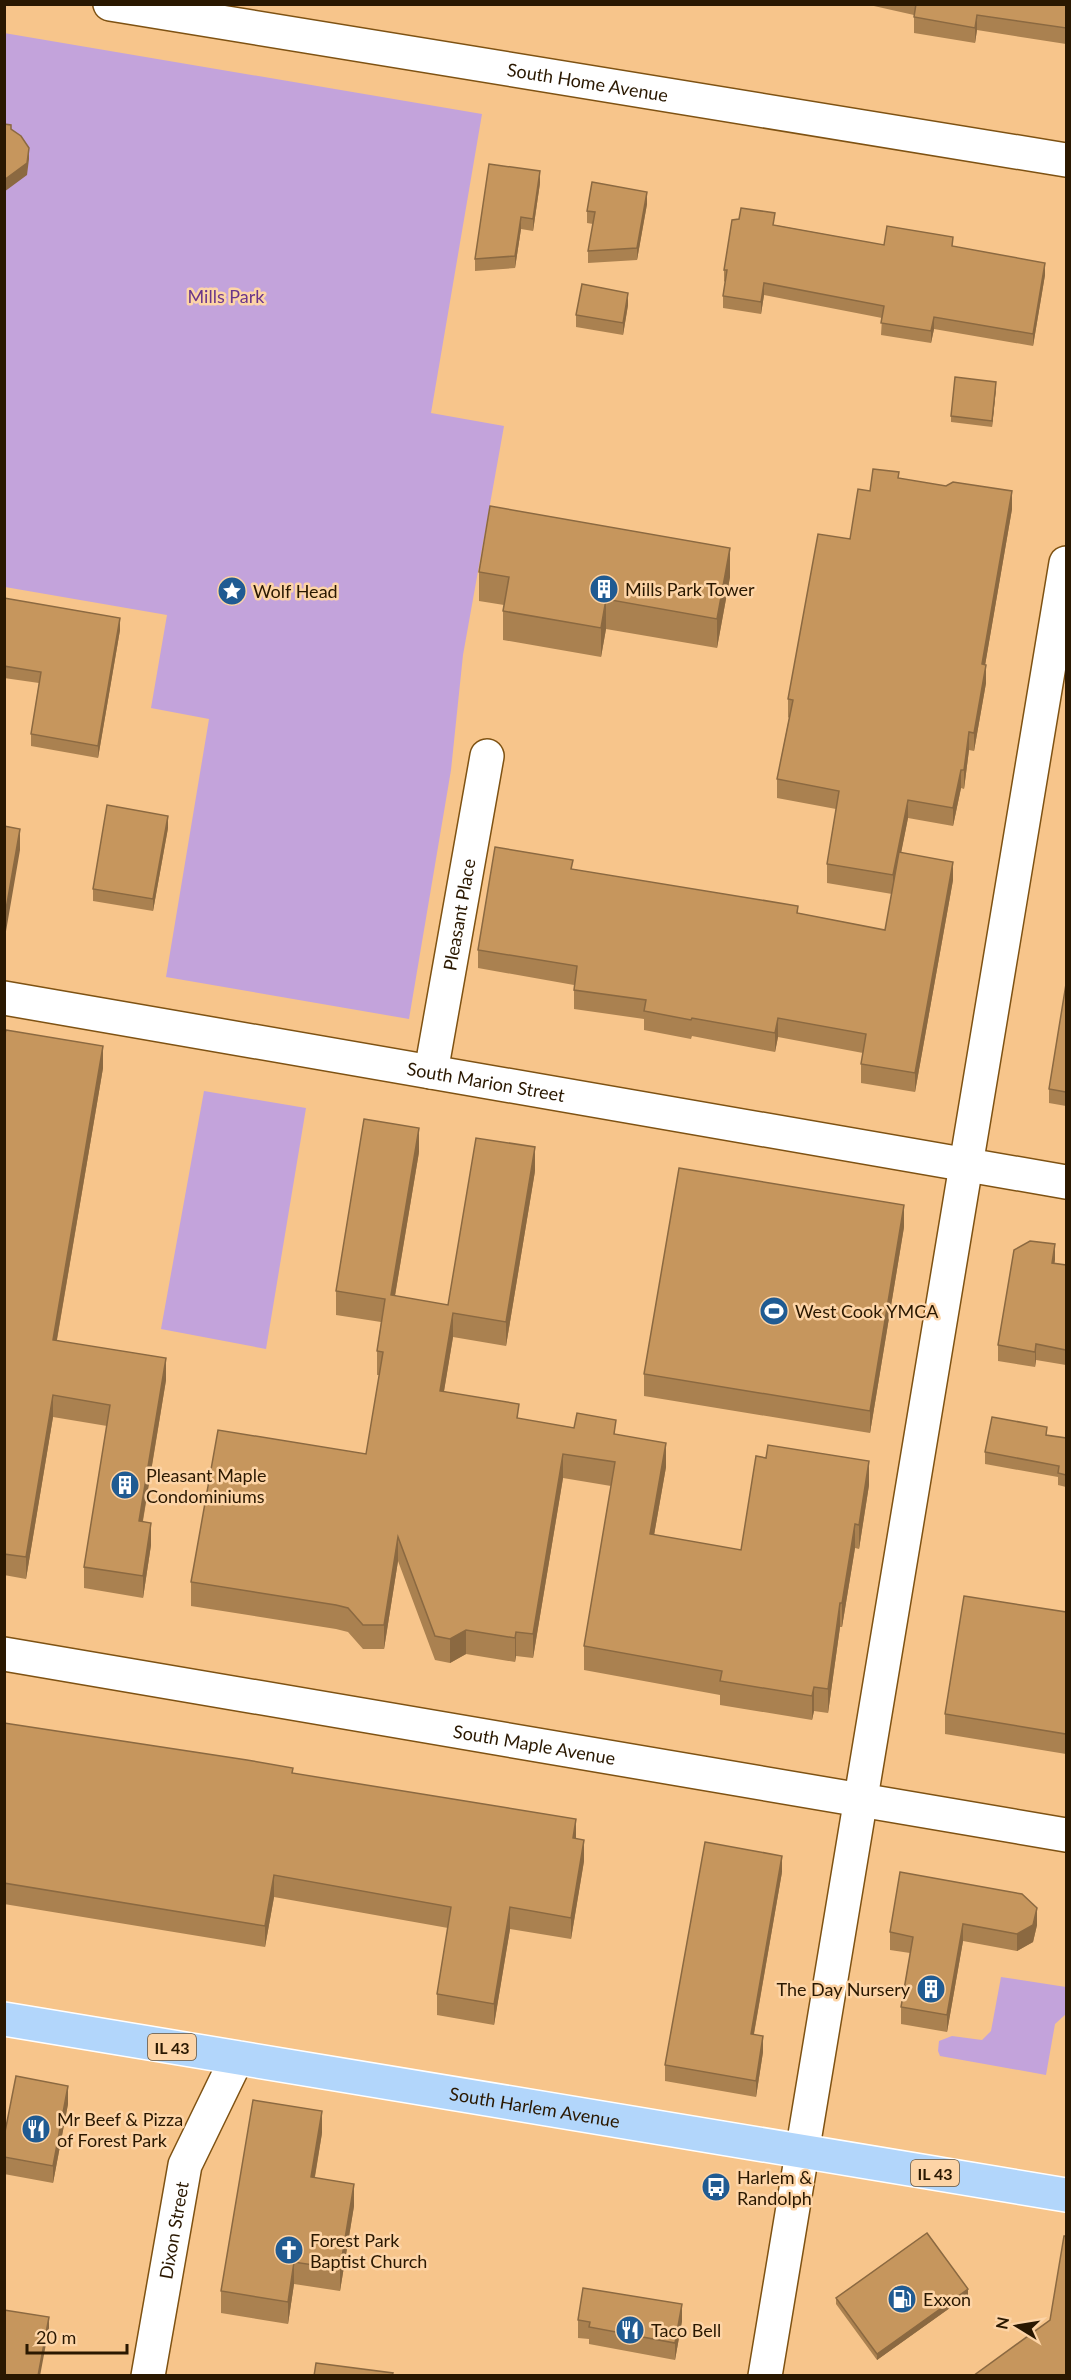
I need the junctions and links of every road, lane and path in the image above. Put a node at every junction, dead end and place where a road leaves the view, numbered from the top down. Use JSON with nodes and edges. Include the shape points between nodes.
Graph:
{"nodes":[{"id":1,"x":110,"y":4,"type":"edge"},
{"id":2,"x":1066,"y":160,"type":"edge"},
{"id":3,"x":1066,"y":563,"type":"edge"},
{"id":4,"x":487,"y":756,"type":"dead end"},
{"id":5,"x":4,"y":998,"type":"edge"},
{"id":6,"x":431,"y":1072,"type":"junction"},
{"id":7,"x":967,"y":1166,"type":"junction"},
{"id":8,"x":1066,"y":1182,"type":"edge"},
{"id":9,"x":4,"y":1654,"type":"edge"},
{"id":10,"x":862,"y":1800,"type":"junction"},
{"id":11,"x":1066,"y":1835,"type":"edge"},
{"id":12,"x":4,"y":2019,"type":"edge"},
{"id":13,"x":237,"y":2058,"type":"junction"},
{"id":14,"x":804,"y":2151,"type":"junction"},
{"id":15,"x":1066,"y":2195,"type":"edge"},
{"id":16,"x":148,"y":2376,"type":"edge"},
{"id":17,"x":765,"y":2376,"type":"edge"}],
"edges":[{"from":1,"to":2,"type":"street","name":"South Home Avenue"},
{"from":3,"to":7,"type":"street"},
{"from":4,"to":6,"type":"street","name":"Pleasant Place"},
{"from":5,"to":6,"type":"street","name":"South Marion Street"},
{"from":6,"to":7,"type":"street","name":"South Marion Street"},
{"from":7,"to":8,"type":"street","name":"South Marion Street"},
{"from":7,"to":10,"type":"street"},
{"from":9,"to":10,"type":"street","name":"South Maple Avenue"},
{"from":10,"to":11,"type":"street","name":"South Maple Avenue"},
{"from":10,"to":14,"type":"street"},
{"from":12,"to":13,"type":"main road","name":"South Harlem Avenue","number":"IL 43"},
{"from":13,"to":14,"type":"main road","name":"South Harlem Avenue","number":"IL 43"},
{"from":13,"to":16,"type":"street","name":"Dixon Street","via":[[185,2165]]},
{"from":14,"to":15,"type":"main road","name":"South Harlem Avenue","number":"IL 43"},
{"from":14,"to":17,"type":"street"}]}
